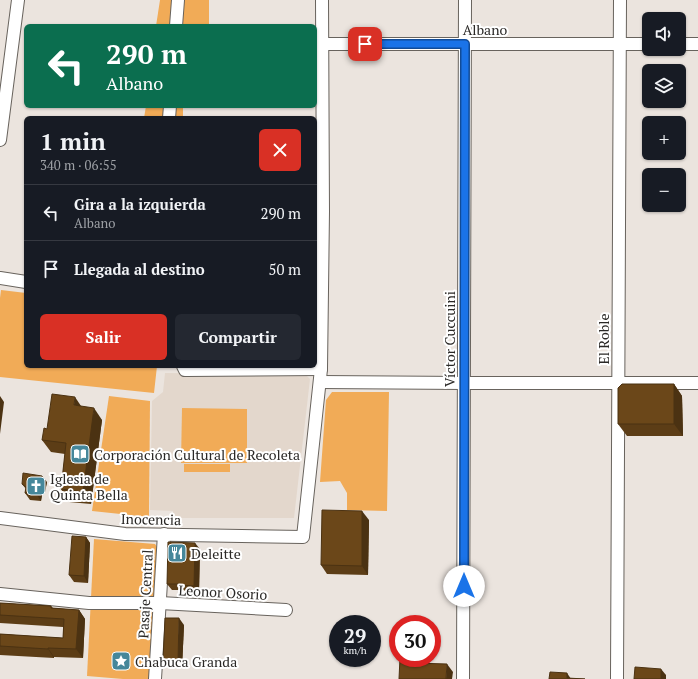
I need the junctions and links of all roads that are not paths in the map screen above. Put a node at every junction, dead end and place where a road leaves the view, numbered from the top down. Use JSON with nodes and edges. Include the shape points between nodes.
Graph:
{"nodes":[{"id":1,"x":18,"y":0,"type":"edge"},
{"id":2,"x":178,"y":0,"type":"edge"},
{"id":3,"x":322,"y":0,"type":"edge"},
{"id":4,"x":466,"y":0,"type":"edge"},
{"id":5,"x":620,"y":0,"type":"edge"},
{"id":6,"x":176,"y":24,"type":"edge"},
{"id":7,"x":322,"y":44,"type":"junction"},
{"id":8,"x":465,"y":44,"type":"junction"},
{"id":9,"x":620,"y":44,"type":"junction"},
{"id":10,"x":642,"y":44,"type":"edge"},
{"id":11,"x":686,"y":44,"type":"edge"},
{"id":12,"x":698,"y":44,"type":"edge"},
{"id":13,"x":0,"y":140,"type":"edge"},
{"id":14,"x":0,"y":278,"type":"edge"},
{"id":15,"x":24,"y":282,"type":"edge"},
{"id":16,"x":184,"y":368,"type":"edge"},
{"id":17,"x":321,"y":370,"type":"junction"},
{"id":18,"x":320,"y":382,"type":"junction"},
{"id":19,"x":618,"y":382,"type":"junction"},
{"id":20,"x":464,"y":383,"type":"junction"},
{"id":21,"x":698,"y":383,"type":"edge"},
{"id":22,"x":0,"y":518,"type":"edge"},
{"id":23,"x":164,"y":534,"type":"junction"},
{"id":24,"x":0,"y":594,"type":"edge"},
{"id":25,"x":160,"y":604,"type":"junction"},
{"id":26,"x":286,"y":610,"type":"dead end"},
{"id":27,"x":155,"y":679,"type":"edge"},
{"id":28,"x":463,"y":679,"type":"edge"},
{"id":29,"x":617,"y":679,"type":"edge"}],
"edges":[{"from":1,"to":13,"type":"street"},
{"from":2,"to":6,"type":"street"},
{"from":3,"to":7,"type":"street"},
{"from":4,"to":8,"type":"street","name":"Víctor Cuccuini"},
{"from":5,"to":9,"type":"street","name":"El Roble"},
{"from":7,"to":8,"type":"street","name":"Albano"},
{"from":7,"to":17,"type":"street"},
{"from":8,"to":9,"type":"street","name":"Albano"},
{"from":8,"to":20,"type":"street","name":"Víctor Cuccuini"},
{"from":9,"to":10,"type":"street","name":"Albano"},
{"from":9,"to":19,"type":"street","name":"El Roble"},
{"from":11,"to":12,"type":"street"},
{"from":14,"to":15,"type":"street"},
{"from":16,"to":17,"type":"street"},
{"from":17,"to":18,"type":"street"},
{"from":18,"to":20,"type":"street"},
{"from":18,"to":23,"type":"street","name":"Inocencia","via":[[303,537]]},
{"from":19,"to":20,"type":"street"},
{"from":19,"to":21,"type":"street"},
{"from":19,"to":29,"type":"street","name":"El Roble"},
{"from":20,"to":28,"type":"street","name":"Víctor Cuccuini"},
{"from":22,"to":23,"type":"street","name":"Inocencia","via":[[118,533]]},
{"from":23,"to":25,"type":"street","name":"Pasaje Central"},
{"from":24,"to":25,"type":"street","name":"Leonor Osorio","via":[[89,603]]},
{"from":25,"to":26,"type":"street","name":"Leonor Osorio"},
{"from":25,"to":27,"type":"street","name":"Pasaje Central"}]}
